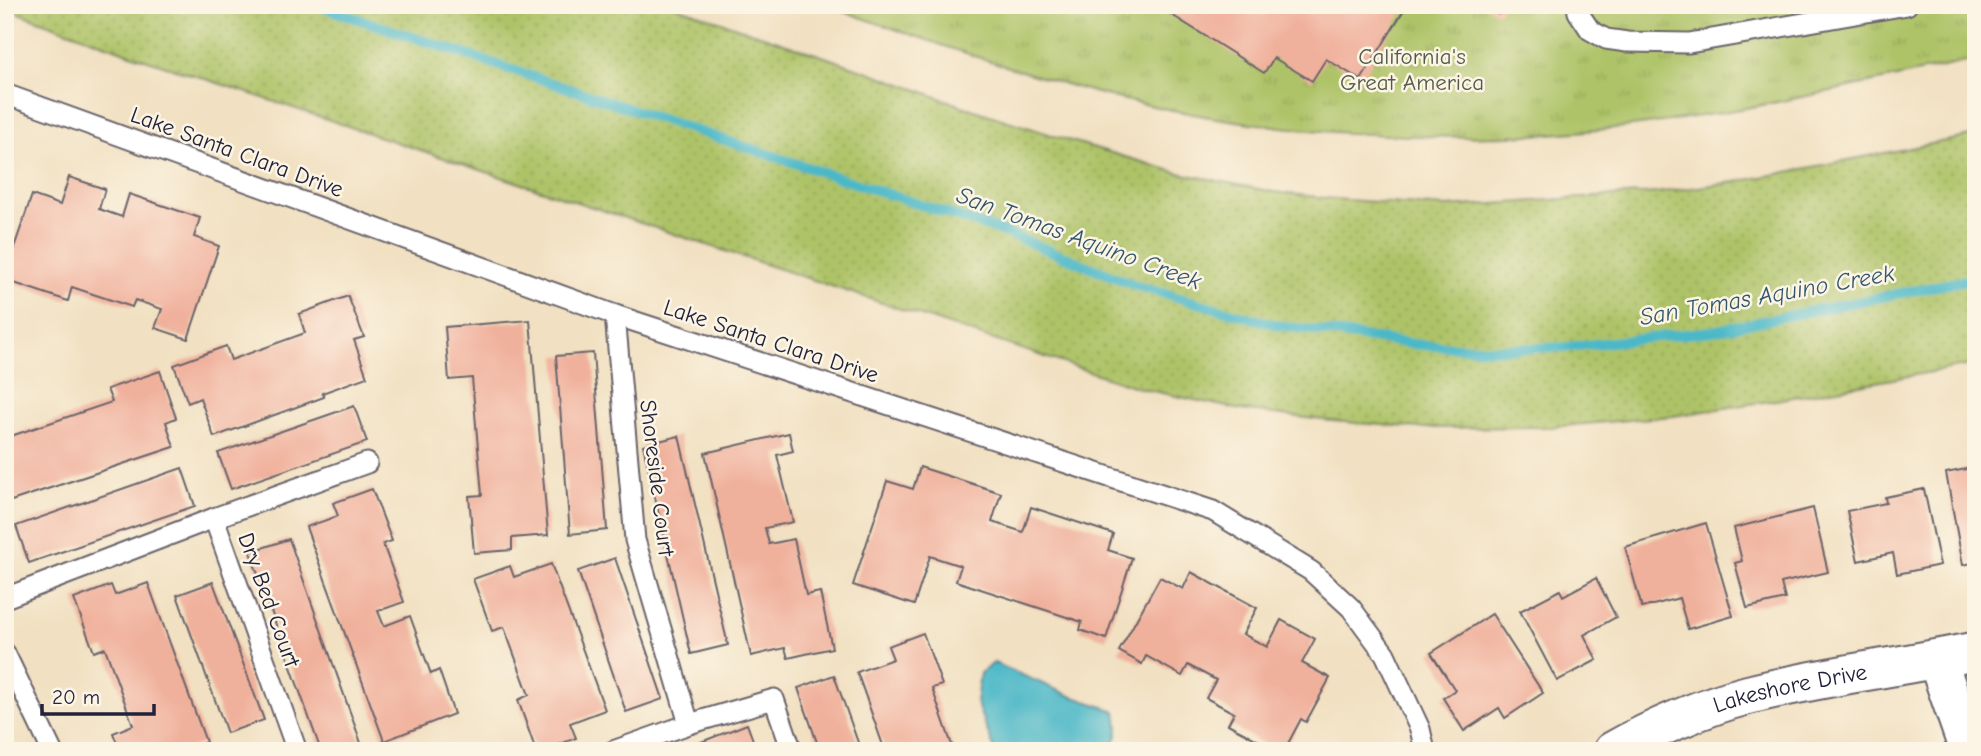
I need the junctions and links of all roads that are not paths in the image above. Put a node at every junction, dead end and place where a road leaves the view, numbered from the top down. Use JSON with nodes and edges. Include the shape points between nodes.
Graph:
{"nodes":[{"id":1,"x":1577,"y":5,"type":"edge"},
{"id":2,"x":1908,"y":5,"type":"edge"},
{"id":3,"x":5,"y":94,"type":"edge"},
{"id":4,"x":615,"y":315,"type":"junction"},
{"id":5,"x":367,"y":463,"type":"dead end"},
{"id":6,"x":214,"y":518,"type":"junction"},
{"id":7,"x":5,"y":597,"type":"edge"},
{"id":8,"x":1976,"y":651,"type":"edge"},
{"id":9,"x":5,"y":653,"type":"edge"},
{"id":10,"x":1937,"y":659,"type":"junction"},
{"id":11,"x":689,"y":724,"type":"junction"},
{"id":12,"x":52,"y":751,"type":"edge"},
{"id":13,"x":297,"y":751,"type":"edge"},
{"id":14,"x":614,"y":751,"type":"edge"},
{"id":15,"x":792,"y":751,"type":"edge"},
{"id":16,"x":1425,"y":751,"type":"edge"},
{"id":17,"x":1614,"y":751,"type":"edge"},
{"id":18,"x":1969,"y":751,"type":"edge"}],
"edges":[{"from":1,"to":2,"type":"lane","via":[[1590,30],[1606,39],[1689,43]]},
{"from":3,"to":4,"type":"lane","name":"Lake Santa Clara Drive"},
{"from":4,"to":11,"type":"lane","name":"Shoreside Court","via":[[635,540]]},
{"from":4,"to":16,"type":"lane","name":"Lake Santa Clara Drive","via":[[1213,511],[1311,571],[1351,608],[1385,654],[1420,729]]},
{"from":5,"to":6,"type":"lane"},
{"from":6,"to":7,"type":"lane","name":"Dry Bed Court"},
{"from":6,"to":13,"type":"lane","name":"Dry Bed Court"},
{"from":8,"to":10,"type":"street","name":"Lakeshore Drive"},
{"from":9,"to":12,"type":"lane"},
{"from":10,"to":17,"type":"street","name":"Lakeshore Drive","via":[[1745,695]]},
{"from":10,"to":18,"type":"street"},
{"from":11,"to":14,"type":"lane"},
{"from":11,"to":15,"type":"lane","via":[[774,699]]}]}
